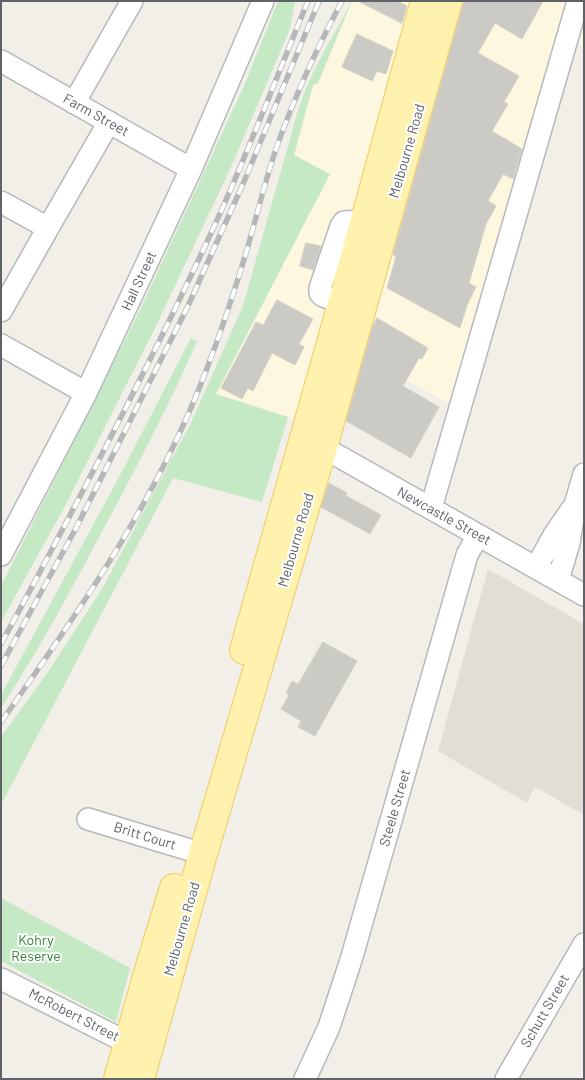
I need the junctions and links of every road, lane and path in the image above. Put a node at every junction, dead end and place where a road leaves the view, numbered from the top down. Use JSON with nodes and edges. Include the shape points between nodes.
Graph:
{"nodes":[{"id":1,"x":132,"y":1,"type":"edge"},
{"id":2,"x":263,"y":1,"type":"edge"},
{"id":3,"x":426,"y":1,"type":"edge"},
{"id":4,"x":448,"y":1,"type":"edge"},
{"id":5,"x":578,"y":1,"type":"edge"},
{"id":6,"x":1,"y":61,"type":"edge"},
{"id":7,"x":74,"y":103,"type":"junction"},
{"id":8,"x":109,"y":122,"type":"junction"},
{"id":9,"x":192,"y":169,"type":"junction"},
{"id":10,"x":1,"y":202,"type":"edge"},
{"id":11,"x":48,"y":228,"type":"junction"},
{"id":12,"x":352,"y":307,"type":"junction"},
{"id":13,"x":1,"y":311,"type":"edge"},
{"id":14,"x":1,"y":345,"type":"edge"},
{"id":15,"x":86,"y":393,"type":"junction"},
{"id":16,"x":314,"y":442,"type":"junction"},
{"id":17,"x":584,"y":474,"type":"edge"},
{"id":18,"x":575,"y":505,"type":"junction"},
{"id":19,"x":431,"y":508,"type":"junction"},
{"id":20,"x":478,"y":535,"type":"junction"},
{"id":21,"x":1,"y":555,"type":"edge"},
{"id":22,"x":536,"y":568,"type":"junction"},
{"id":23,"x":558,"y":580,"type":"junction"},
{"id":24,"x":584,"y":595,"type":"edge"},
{"id":25,"x":88,"y":819,"type":"dead end"},
{"id":26,"x":195,"y":851,"type":"junction"},
{"id":27,"x":584,"y":944,"type":"edge"},
{"id":28,"x":1,"y":979,"type":"edge"},
{"id":29,"x":138,"y":1048,"type":"junction"},
{"id":30,"x":118,"y":1079,"type":"edge"},
{"id":31,"x":140,"y":1079,"type":"edge"},
{"id":32,"x":305,"y":1079,"type":"edge"},
{"id":33,"x":506,"y":1079,"type":"edge"}],
"edges":[{"from":1,"to":7,"type":"street"},
{"from":2,"to":9,"type":"street","name":"Hall Street"},
{"from":3,"to":12,"type":"main road","name":"Melbourne Road","via":[[364,221]]},
{"from":4,"to":12,"type":"main road","name":"Melbourne Road"},
{"from":5,"to":19,"type":"street"},
{"from":6,"to":7,"type":"street","name":"Farm Street"},
{"from":7,"to":8,"type":"street","name":"Farm Street"},
{"from":8,"to":9,"type":"street","name":"Farm Street"},
{"from":8,"to":11,"type":"street"},
{"from":9,"to":15,"type":"street","name":"Hall Street"},
{"from":10,"to":11,"type":"street"},
{"from":11,"to":13,"type":"street"},
{"from":12,"to":16,"type":"main road","name":"Melbourne Road"},
{"from":14,"to":15,"type":"street"},
{"from":15,"to":21,"type":"street","name":"Hall Street"},
{"from":16,"to":19,"type":"street","name":"Newcastle Street"},
{"from":16,"to":26,"type":"main road","name":"Melbourne Road"},
{"from":17,"to":18,"type":"street"},
{"from":18,"to":22,"type":"street"},
{"from":18,"to":23,"type":"street","via":[[569,543]]},
{"from":19,"to":20,"type":"street","name":"Newcastle Street"},
{"from":20,"to":22,"type":"street","name":"Newcastle Street"},
{"from":20,"to":32,"type":"street","name":"Steele Street","via":[[467,555],[348,968],[329,1027]]},
{"from":22,"to":23,"type":"street","name":"Newcastle Street"},
{"from":23,"to":24,"type":"street","name":"Newcastle Street"},
{"from":25,"to":26,"type":"street","name":"Britt Court"},
{"from":26,"to":29,"type":"main road","name":"Melbourne Road","via":[[148,973]]},
{"from":27,"to":33,"type":"street","name":"Schutt Street"},
{"from":28,"to":29,"type":"street","name":"McRobert Street"},
{"from":29,"to":30,"type":"main road","name":"Melbourne Road"},
{"from":29,"to":31,"type":"main road","name":"Melbourne Road"}]}
